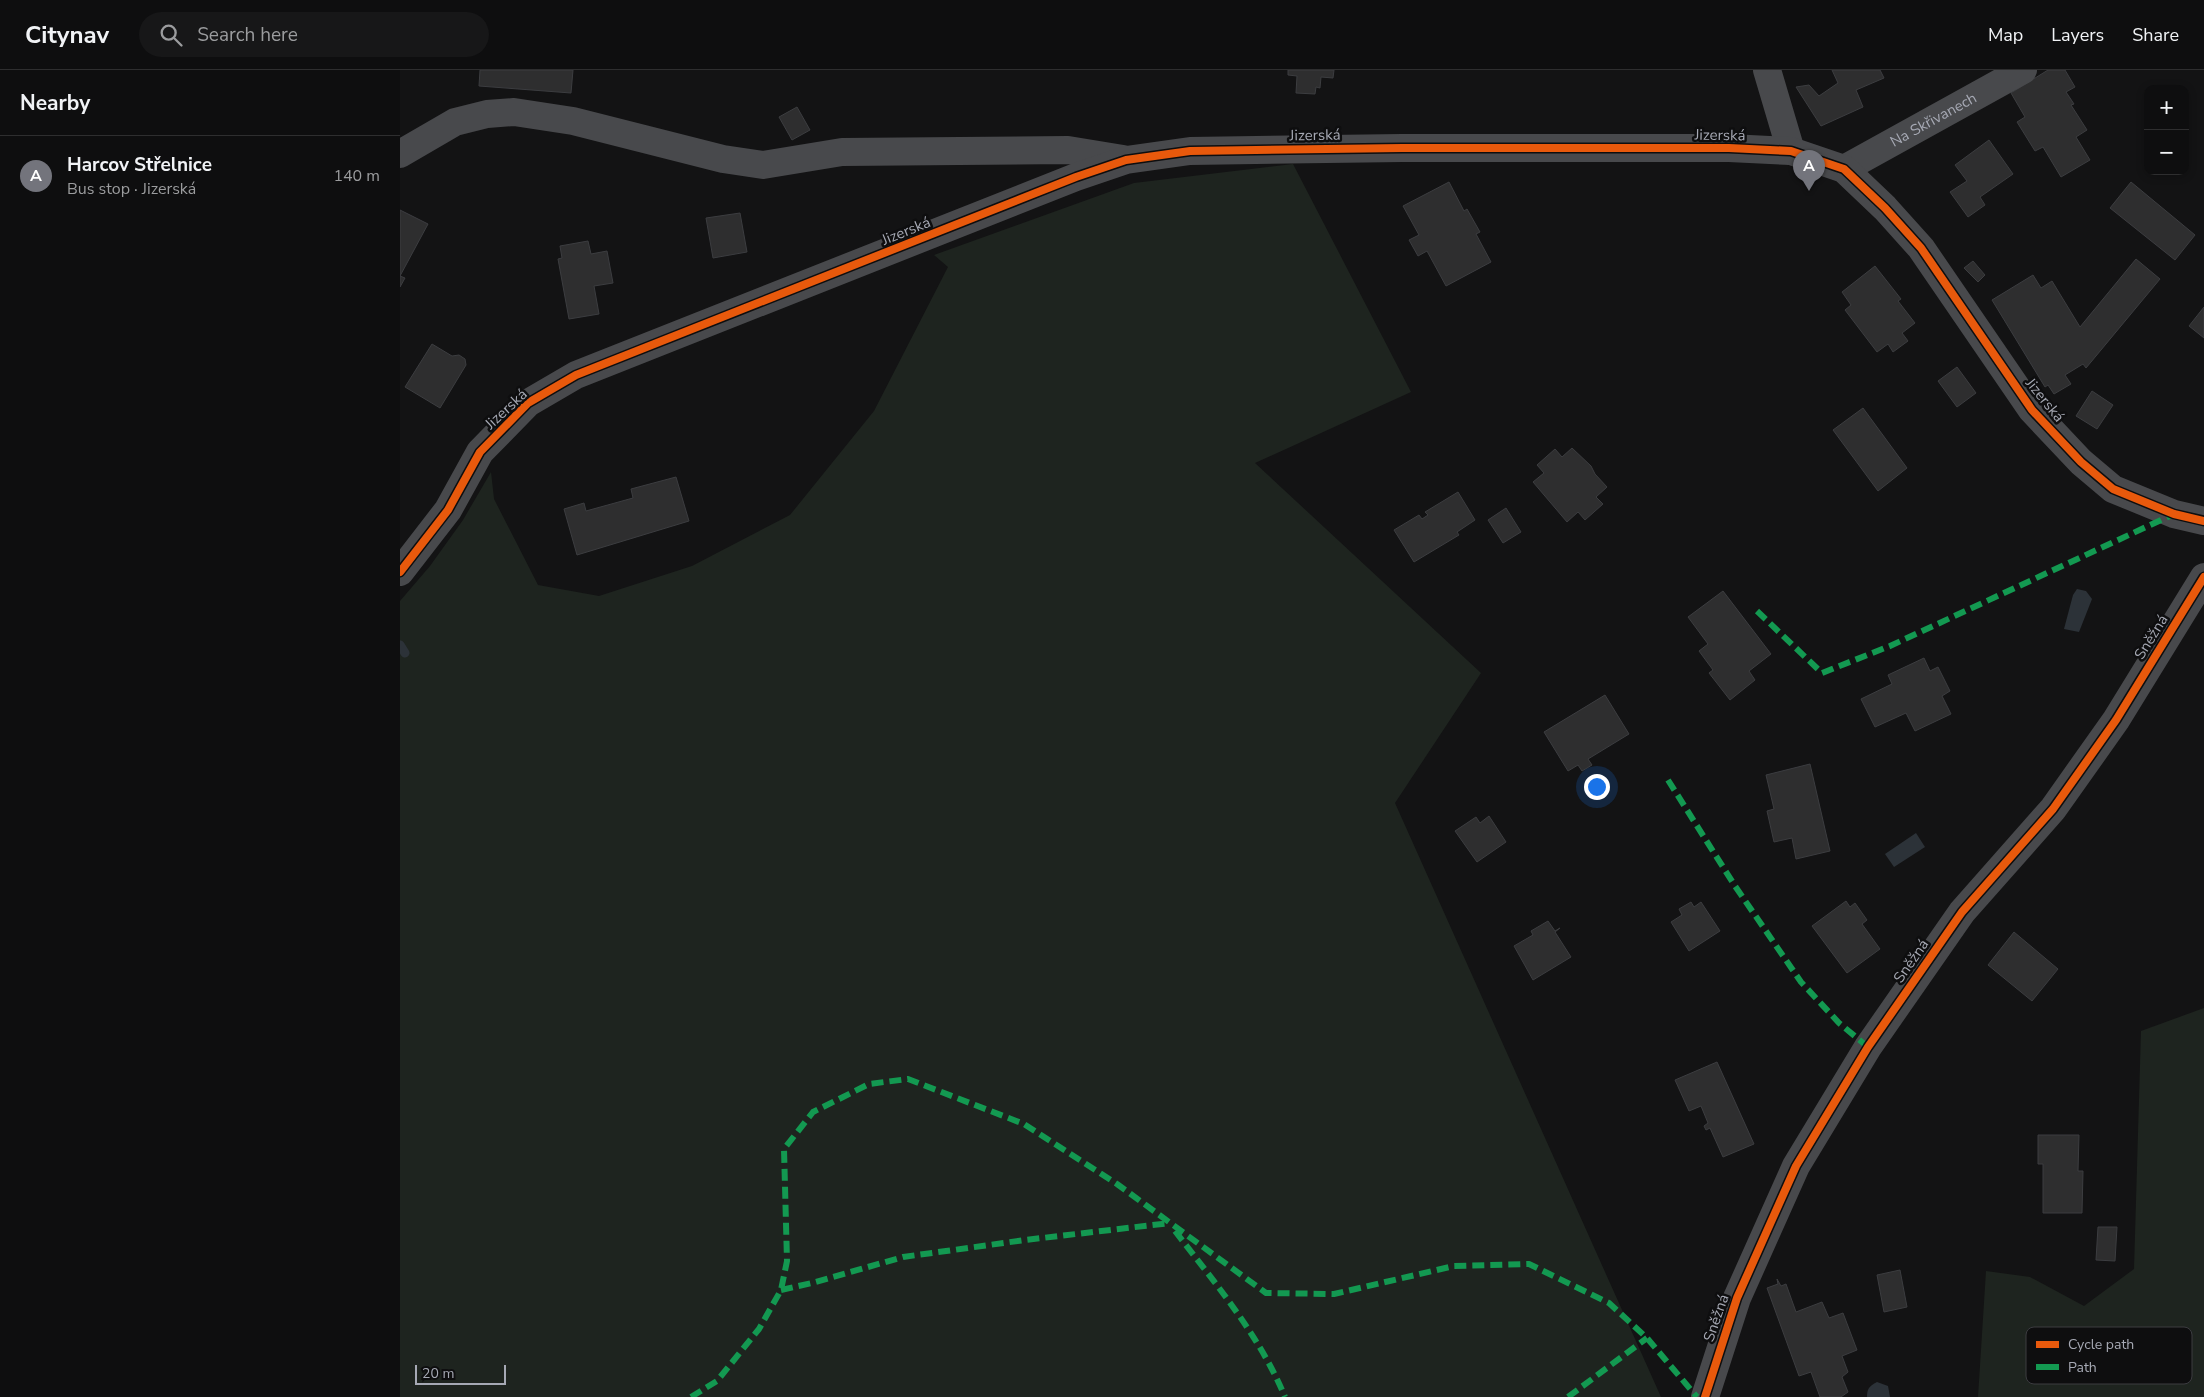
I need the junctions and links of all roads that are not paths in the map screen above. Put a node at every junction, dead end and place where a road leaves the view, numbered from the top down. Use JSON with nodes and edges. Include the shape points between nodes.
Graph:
{"nodes":[{"id":1,"x":1767,"y":70,"type":"edge"},
{"id":2,"x":2023,"y":70,"type":"edge"},
{"id":3,"x":1792,"y":151,"type":"junction"},
{"id":4,"x":400,"y":154,"type":"edge"},
{"id":5,"x":1126,"y":160,"type":"junction"},
{"id":6,"x":1844,"y":169,"type":"junction"},
{"id":7,"x":2204,"y":520,"type":"edge"},
{"id":8,"x":400,"y":572,"type":"edge"},
{"id":9,"x":2204,"y":577,"type":"edge"},
{"id":10,"x":1704,"y":1397,"type":"edge"}],
"edges":[{"from":1,"to":3,"type":"street"},
{"from":2,"to":6,"type":"street","name":"Na Skřivanech"},
{"from":3,"to":5,"type":"street","name":"Jizerská","via":[[1729,148],[1393,148],[1190,152]]},
{"from":3,"to":6,"type":"street","name":"Jizerská"},
{"from":4,"to":5,"type":"street","name":"Jizerská","via":[[455,122],[487,114],[514,112],[573,121],[723,159],[762,165],[852,152],[1068,150]]},
{"from":5,"to":8,"type":"street","name":"Jizerská","via":[[1067,180],[576,375],[528,403],[480,452],[448,510]]},
{"from":6,"to":7,"type":"street","name":"Jizerská","via":[[1921,248],[2032,410],[2081,462],[2114,489],[2174,514]]},
{"from":9,"to":10,"type":"street","name":"Sněžná","via":[[2116,720],[2053,808],[1962,912],[1858,1064],[1796,1166],[1738,1298]]}]}
